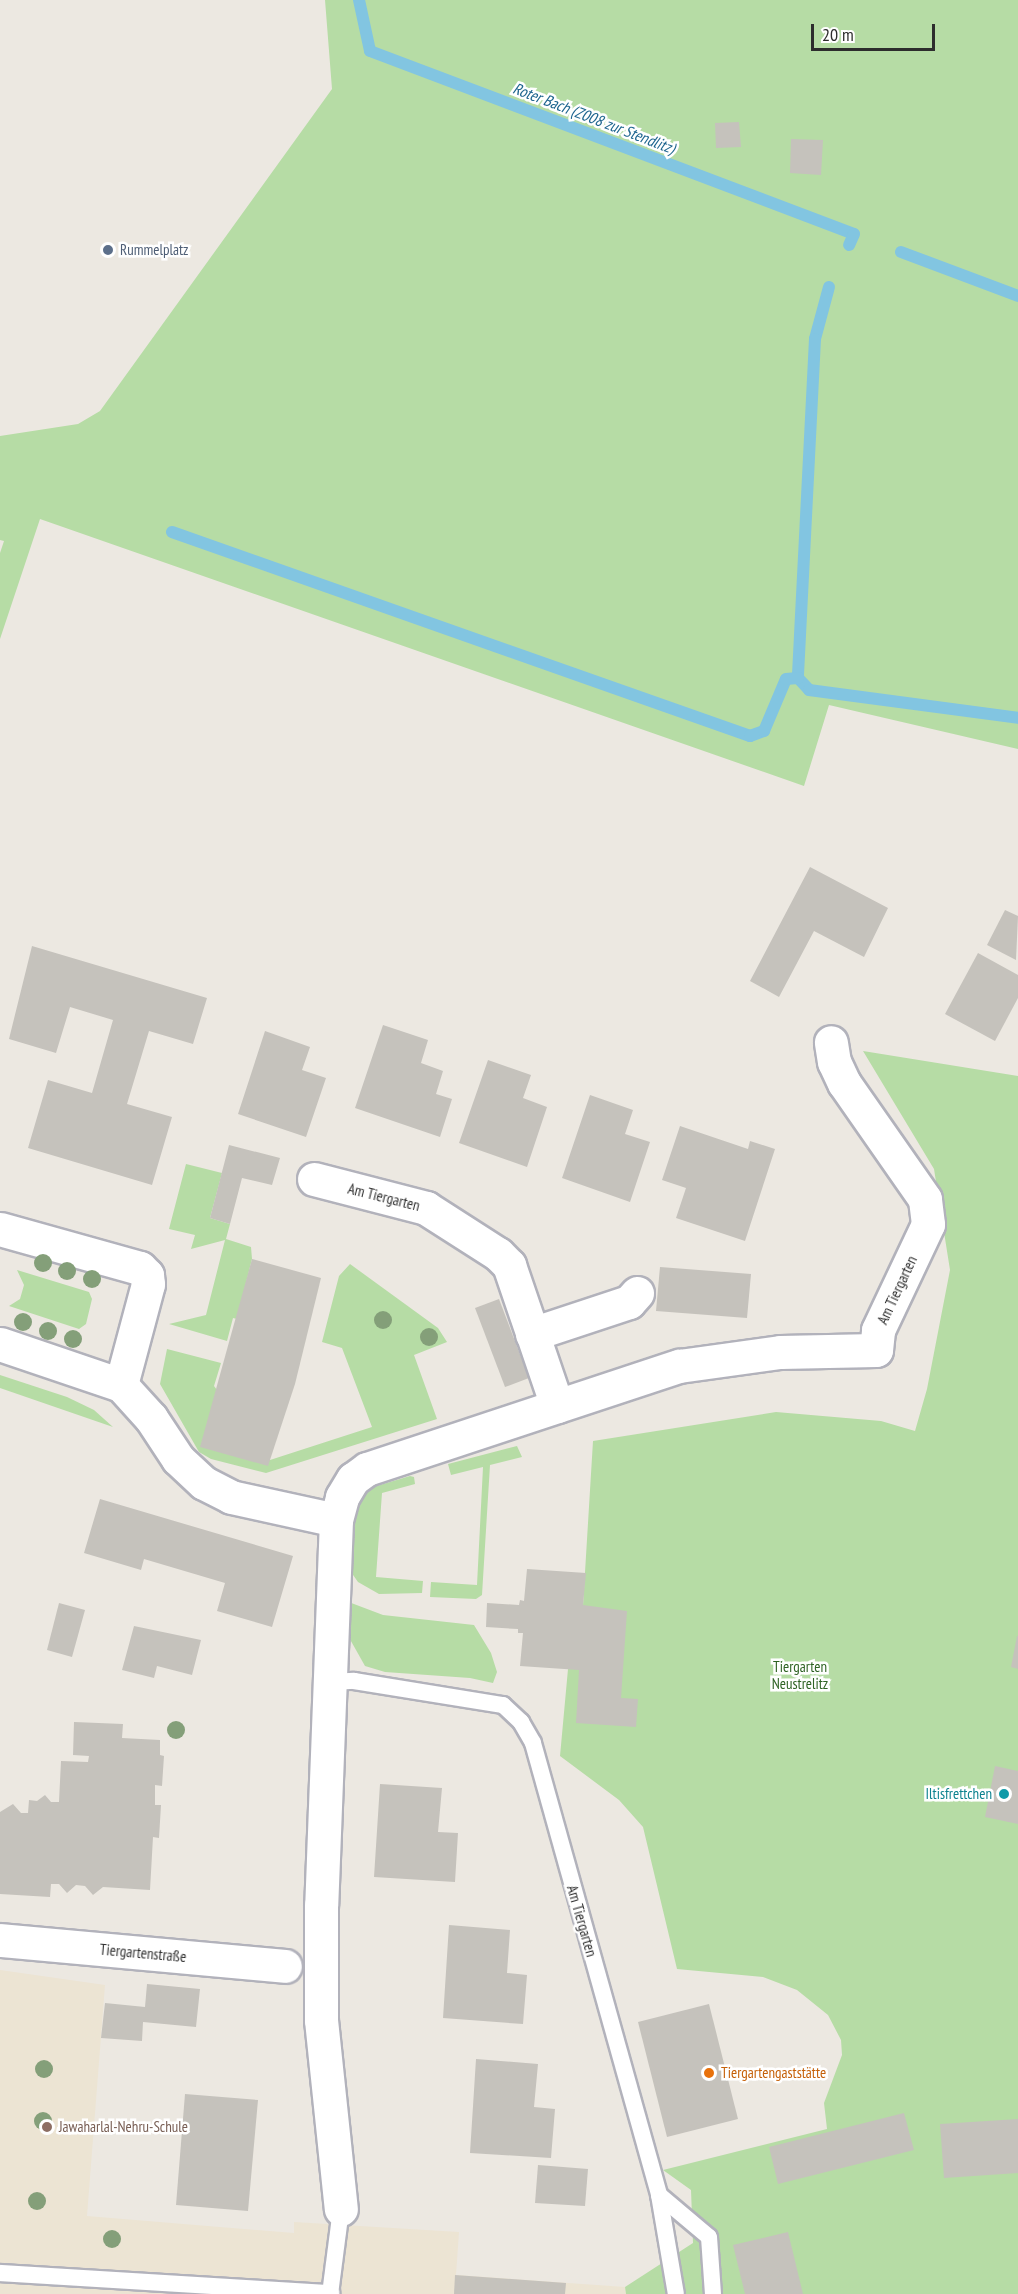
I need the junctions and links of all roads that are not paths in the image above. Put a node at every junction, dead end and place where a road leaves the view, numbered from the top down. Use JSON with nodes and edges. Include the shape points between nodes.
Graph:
{"nodes":[{"id":1,"x":831,"y":1042,"type":"dead end"},
{"id":2,"x":314,"y":1179,"type":"dead end"},
{"id":3,"x":0,"y":1229,"type":"edge"},
{"id":4,"x":637,"y":1293,"type":"dead end"},
{"id":5,"x":532,"y":1334,"type":"junction"},
{"id":6,"x":0,"y":1344,"type":"edge"},
{"id":7,"x":121,"y":1385,"type":"junction"},
{"id":8,"x":557,"y":1406,"type":"junction"},
{"id":9,"x":336,"y":1520,"type":"junction"},
{"id":10,"x":332,"y":1682,"type":"junction"},
{"id":11,"x":0,"y":1940,"type":"edge"},
{"id":12,"x":285,"y":1966,"type":"dead end"},
{"id":13,"x":659,"y":2195,"type":"junction"},
{"id":14,"x":341,"y":2209,"type":"joint"},
{"id":15,"x":0,"y":2273,"type":"edge"},
{"id":16,"x":331,"y":2294,"type":"edge"},
{"id":17,"x":676,"y":2294,"type":"edge"},
{"id":18,"x":713,"y":2294,"type":"edge"}],
"edges":[{"from":1,"to":8,"type":"street","name":"Am Tiergarten","via":[[834,1062],[844,1083],[925,1199],[928,1224],[878,1330],[876,1350],[780,1352],[679,1366]]},
{"from":2,"to":5,"type":"street","name":"Am Tiergarten","via":[[426,1208],[498,1254],[509,1265]]},
{"from":3,"to":7,"type":"street","via":[[140,1268],[147,1275],[148,1284]]},
{"from":4,"to":5,"type":"street","via":[[629,1302]]},
{"from":5,"to":8,"type":"street","name":"Am Tiergarten"},
{"from":6,"to":7,"type":"street"},
{"from":7,"to":9,"type":"street","via":[[151,1418],[178,1459],[204,1483],[231,1497]]},
{"from":8,"to":9,"type":"street","name":"Am Tiergarten","via":[[367,1469],[348,1488]]},
{"from":9,"to":10,"type":"street","name":"Am Tiergarten"},
{"from":10,"to":13,"type":"lane","name":"Am Tiergarten","via":[[503,1705],[521,1722],[533,1743]]},
{"from":10,"to":14,"type":"street","name":"Am Tiergarten","via":[[321,1905],[321,2020]]},
{"from":11,"to":12,"type":"street","name":"Tiergartenstraße"},
{"from":13,"to":17,"type":"lane","name":"Am Tiergarten"},
{"from":13,"to":18,"type":"lane","via":[[709,2237]]},
{"from":14,"to":16,"type":"lane"},
{"from":15,"to":16,"type":"lane"}]}
